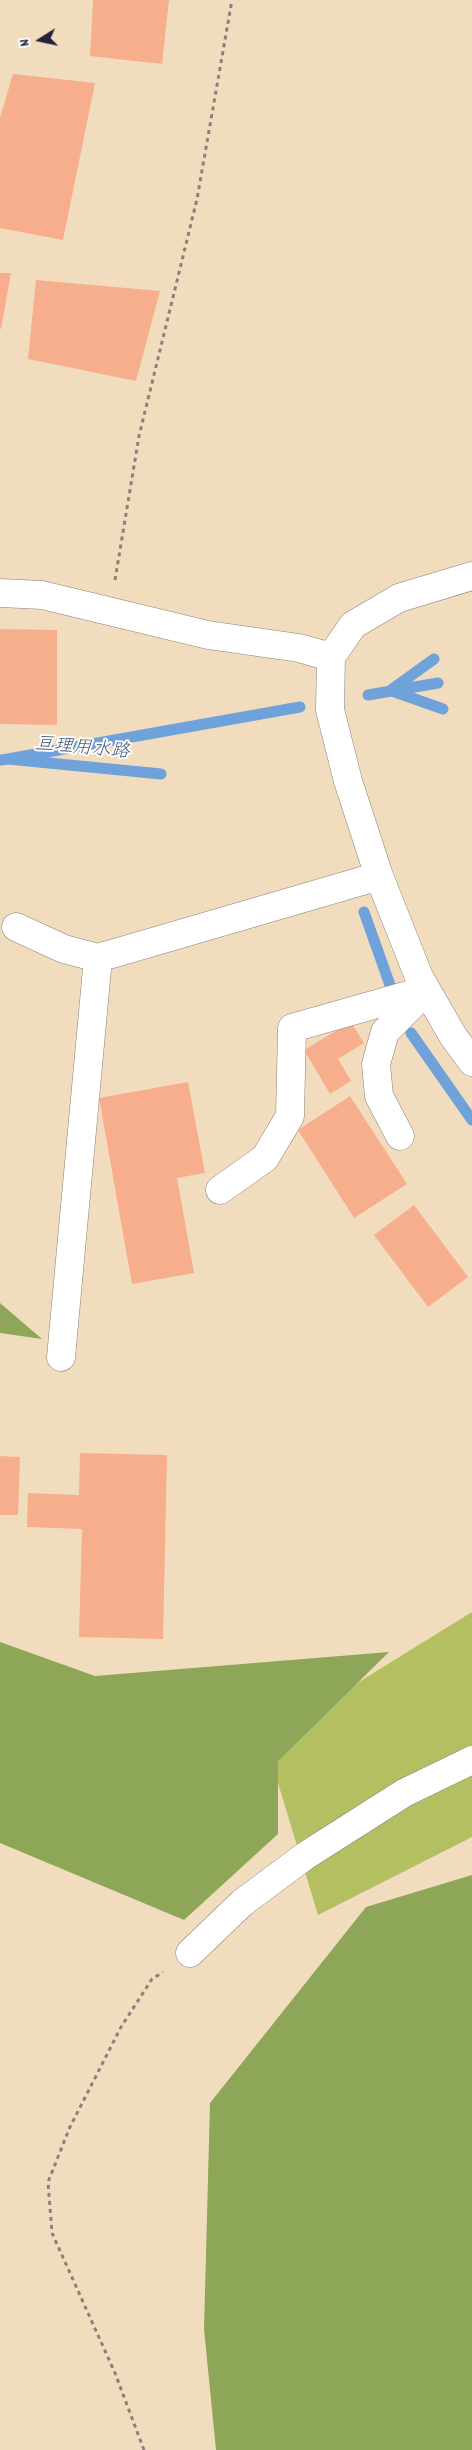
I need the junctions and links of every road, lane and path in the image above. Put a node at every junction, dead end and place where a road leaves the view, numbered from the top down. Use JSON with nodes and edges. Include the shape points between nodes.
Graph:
{"nodes":[{"id":1,"x":232,"y":0,"type":"edge"},
{"id":2,"x":472,"y":576,"type":"edge"},
{"id":3,"x":0,"y":593,"type":"edge"},
{"id":4,"x":110,"y":611,"type":"junction"},
{"id":5,"x":331,"y":657,"type":"junction"},
{"id":6,"x":379,"y":876,"type":"junction"},
{"id":7,"x":16,"y":927,"type":"dead end"},
{"id":8,"x":98,"y":958,"type":"junction"},
{"id":9,"x":426,"y":990,"type":"junction"},
{"id":10,"x":472,"y":1062,"type":"edge"},
{"id":11,"x":400,"y":1136,"type":"dead end"},
{"id":12,"x":220,"y":1190,"type":"dead end"},
{"id":13,"x":62,"y":1357,"type":"dead end"},
{"id":14,"x":472,"y":1760,"type":"edge"},
{"id":15,"x":190,"y":1952,"type":"joint"},
{"id":16,"x":144,"y":2450,"type":"edge"}],
"edges":[{"from":1,"to":4,"type":"path","via":[[197,198],[139,436]]},
{"from":2,"to":5,"type":"street","via":[[400,598],[353,625]]},
{"from":3,"to":4,"type":"street","via":[[42,595]]},
{"from":4,"to":5,"type":"street","via":[[208,635],[299,648]]},
{"from":5,"to":6,"type":"street","via":[[330,710],[348,782]]},
{"from":6,"to":8,"type":"street"},
{"from":6,"to":9,"type":"street"},
{"from":7,"to":8,"type":"street","via":[[64,949]]},
{"from":8,"to":13,"type":"street"},
{"from":9,"to":10,"type":"street"},
{"from":9,"to":11,"type":"street","via":[[385,1032],[376,1064],[379,1096]]},
{"from":9,"to":12,"type":"street","via":[[292,1028],[290,1116],[265,1158]]},
{"from":14,"to":15,"type":"street","via":[[404,1793],[305,1856],[242,1903]]},
{"from":15,"to":16,"type":"path","via":[[152,1979],[121,2027],[70,2128],[48,2182],[52,2233],[115,2374]]}]}
